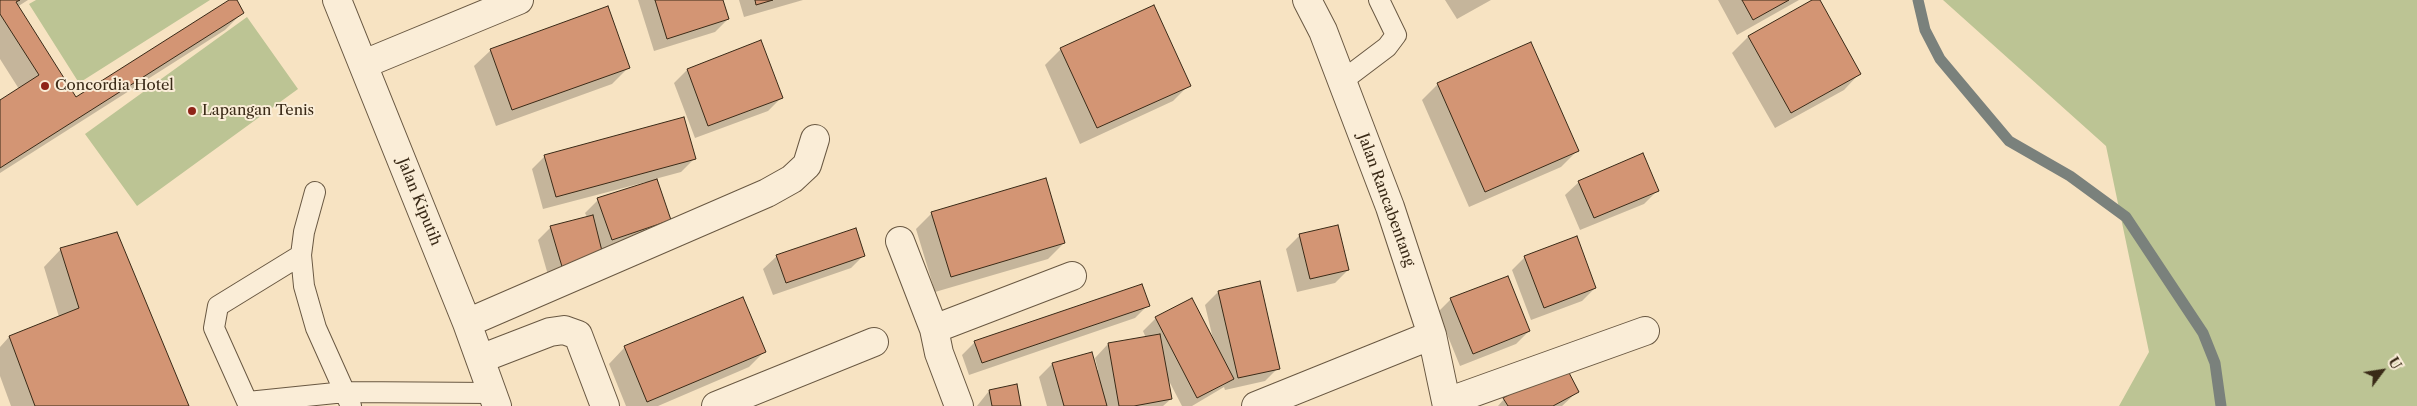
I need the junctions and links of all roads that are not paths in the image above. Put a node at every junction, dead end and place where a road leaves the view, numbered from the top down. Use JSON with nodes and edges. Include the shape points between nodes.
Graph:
{"nodes":[{"id":1,"x":338,"y":0,"type":"edge"},
{"id":2,"x":519,"y":0,"type":"edge"},
{"id":3,"x":1307,"y":0,"type":"edge"},
{"id":4,"x":1379,"y":0,"type":"edge"},
{"id":5,"x":364,"y":64,"type":"junction"},
{"id":6,"x":1342,"y":81,"type":"junction"},
{"id":7,"x":815,"y":139,"type":"dead end"},
{"id":8,"x":315,"y":192,"type":"dead end"},
{"id":9,"x":900,"y":241,"type":"dead end"},
{"id":10,"x":301,"y":255,"type":"junction"},
{"id":11,"x":1072,"y":276,"type":"dead end"},
{"id":12,"x":467,"y":323,"type":"junction"},
{"id":13,"x":934,"y":329,"type":"junction"},
{"id":14,"x":1645,"y":331,"type":"dead end"},
{"id":15,"x":1432,"y":335,"type":"junction"},
{"id":16,"x":874,"y":342,"type":"dead end"},
{"id":17,"x":480,"y":359,"type":"junction"},
{"id":18,"x":348,"y":399,"type":"edge"},
{"id":19,"x":495,"y":399,"type":"edge"},
{"id":20,"x":248,"y":404,"type":"edge"},
{"id":21,"x":1447,"y":404,"type":"edge"},
{"id":22,"x":605,"y":406,"type":"edge"},
{"id":23,"x":716,"y":406,"type":"edge"},
{"id":24,"x":958,"y":406,"type":"edge"},
{"id":25,"x":1256,"y":406,"type":"edge"}],
"edges":[{"from":1,"to":5,"type":"street","name":"Jalan Kiputih"},
{"from":2,"to":5,"type":"street"},
{"from":3,"to":6,"type":"street","name":"Jalan Rancabentang"},
{"from":4,"to":6,"type":"lane","via":[[1396,35],[1387,47]]},
{"from":5,"to":12,"type":"street","name":"Jalan Kiputih"},
{"from":6,"to":15,"type":"street","name":"Jalan Rancabentang","via":[[1390,207]]},
{"from":7,"to":12,"type":"street","via":[[808,165],[792,179],[767,193]]},
{"from":8,"to":10,"type":"lane"},
{"from":9,"to":13,"type":"street"},
{"from":10,"to":18,"type":"lane","via":[[304,286],[316,328]]},
{"from":10,"to":20,"type":"lane","via":[[218,306],[214,328]]},
{"from":11,"to":13,"type":"street"},
{"from":12,"to":17,"type":"street","name":"Jalan Kiputih"},
{"from":13,"to":24,"type":"street"},
{"from":14,"to":21,"type":"street","via":[[1470,392]]},
{"from":15,"to":21,"type":"street","name":"Jalan Rancabentang"},
{"from":15,"to":25,"type":"street"},
{"from":16,"to":23,"type":"street"},
{"from":17,"to":19,"type":"street","name":"Jalan Kiputih"},
{"from":17,"to":22,"type":"street","via":[[550,332],[564,330],[578,335]]},
{"from":18,"to":19,"type":"lane"},
{"from":18,"to":20,"type":"lane"}]}
